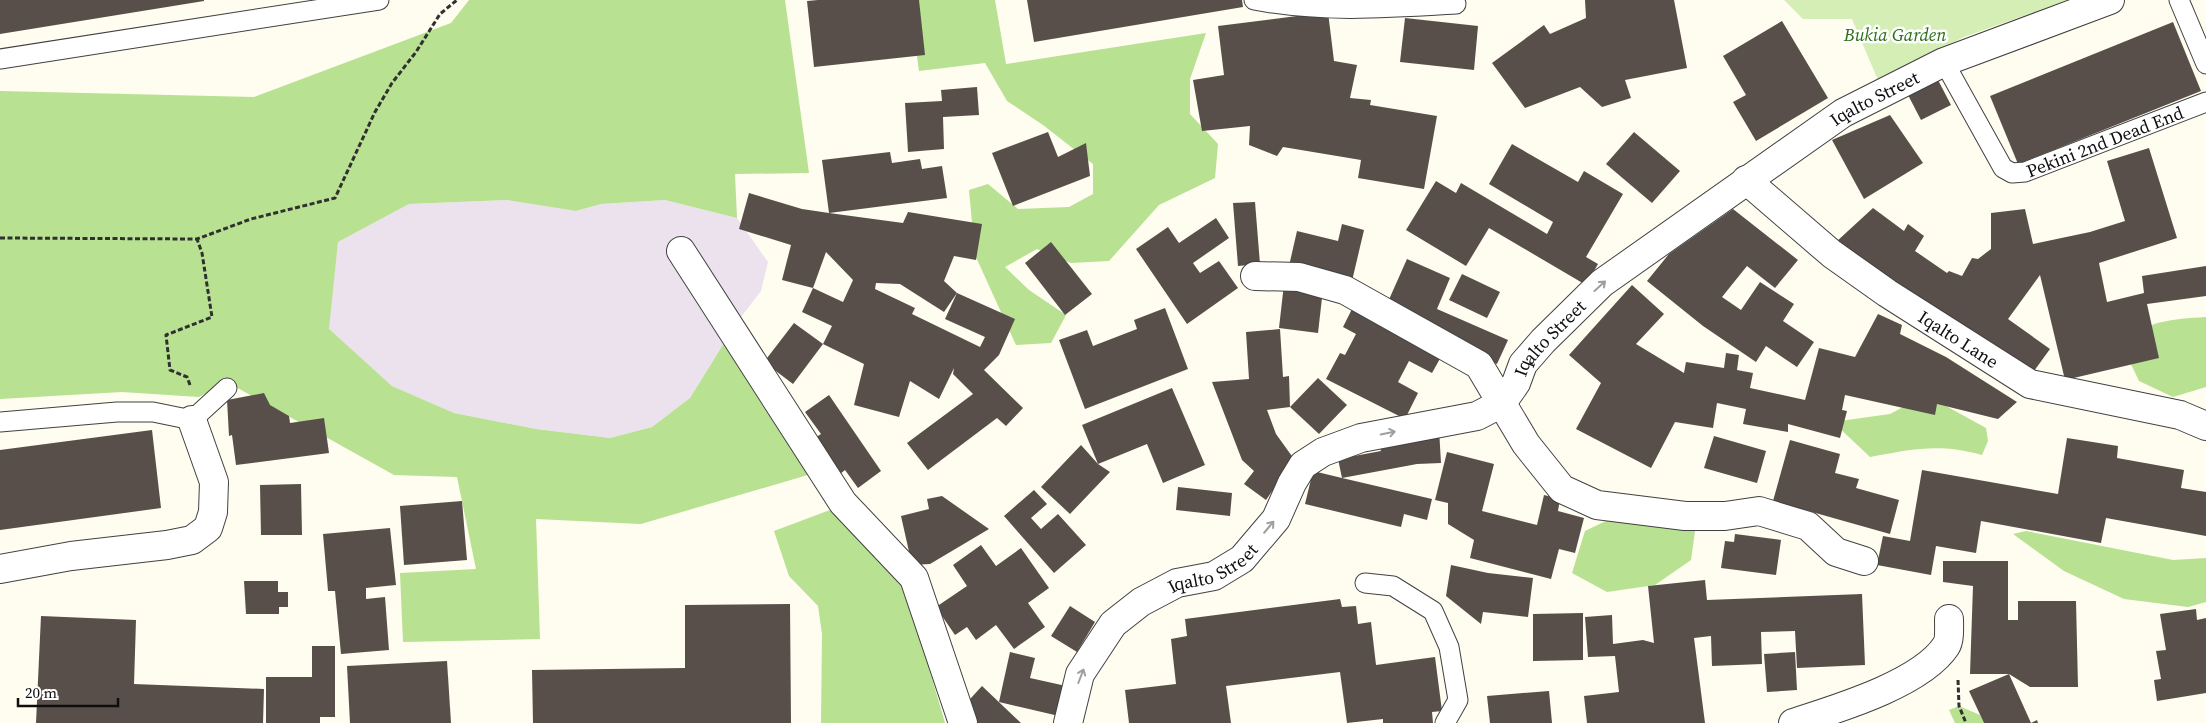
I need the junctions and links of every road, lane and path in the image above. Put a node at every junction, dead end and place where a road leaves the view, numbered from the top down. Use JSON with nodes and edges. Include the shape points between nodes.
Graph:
{"nodes":[{"id":1,"x":379,"y":0,"type":"edge"},
{"id":2,"x":456,"y":0,"type":"edge"},
{"id":3,"x":1254,"y":0,"type":"edge"},
{"id":4,"x":2110,"y":0,"type":"edge"},
{"id":5,"x":2179,"y":0,"type":"edge"},
{"id":6,"x":1456,"y":4,"type":"dead end"},
{"id":7,"x":0,"y":59,"type":"edge"},
{"id":8,"x":1944,"y":62,"type":"junction"},
{"id":9,"x":2206,"y":64,"type":"edge"},
{"id":10,"x":2206,"y":102,"type":"edge"},
{"id":11,"x":1742,"y":183,"type":"junction"},
{"id":12,"x":0,"y":238,"type":"edge"},
{"id":13,"x":197,"y":239,"type":"junction"},
{"id":14,"x":681,"y":251,"type":"dead end"},
{"id":15,"x":1255,"y":276,"type":"dead end"},
{"id":16,"x":227,"y":388,"type":"dead end"},
{"id":17,"x":1502,"y":403,"type":"junction"},
{"id":18,"x":192,"y":420,"type":"junction"},
{"id":19,"x":0,"y":422,"type":"edge"},
{"id":20,"x":2206,"y":426,"type":"edge"},
{"id":21,"x":1864,"y":561,"type":"dead end"},
{"id":22,"x":0,"y":569,"type":"edge"},
{"id":23,"x":1365,"y":582,"type":"dead end"},
{"id":24,"x":1949,"y":619,"type":"dead end"},
{"id":25,"x":1958,"y":706,"type":"dead end"},
{"id":26,"x":963,"y":723,"type":"edge"},
{"id":27,"x":1068,"y":723,"type":"edge"},
{"id":28,"x":1445,"y":723,"type":"edge"},
{"id":29,"x":1793,"y":723,"type":"edge"},
{"id":30,"x":1966,"y":723,"type":"edge"}],
"edges":[{"from":1,"to":7,"type":"lane"},
{"from":2,"to":13,"type":"path","via":[[440,14],[392,83],[335,198],[251,219]]},
{"from":3,"to":6,"type":"lane","via":[[1288,6],[1367,9]]},
{"from":4,"to":8,"type":"street","name":"Iqalto Street"},
{"from":5,"to":9,"type":"lane"},
{"from":8,"to":10,"type":"lane","name":"Pekini 2nd Dead End","via":[[2004,168],[2012,173],[2025,172]]},
{"from":8,"to":11,"type":"street","name":"Iqalto Street","via":[[1843,113]]},
{"from":17,"to":11,"type":"street","name":"Iqalto Street","one_way":true,"via":[[1524,364],[1543,341],[1602,283]]},
{"from":11,"to":20,"type":"street","name":"Iqalto Lane","via":[[1887,293],[2030,384],[2180,415]]},
{"from":12,"to":13,"type":"path"},
{"from":13,"to":18,"type":"path","via":[[212,317],[166,335],[170,370],[187,376],[190,384]]},
{"from":14,"to":26,"type":"street","via":[[843,503],[914,578]]},
{"from":15,"to":17,"type":"street","via":[[1299,277],[1346,290],[1478,366]]},
{"from":16,"to":18,"type":"lane"},
{"from":17,"to":21,"type":"street","via":[[1526,444],[1562,489],[1597,505],[1685,516],[1759,512],[1808,526],[1836,552]]},
{"from":27,"to":17,"type":"street","name":"Iqalto Street","one_way":true,"via":[[1080,674],[1113,624],[1141,602],[1177,583],[1214,576],[1242,559],[1276,519],[1303,465],[1323,452],[1361,438],[1477,416]]},
{"from":18,"to":19,"type":"lane","via":[[152,412],[117,412]]},
{"from":18,"to":22,"type":"street","via":[[214,482],[213,512],[208,528],[192,540],[167,545],[72,556]]},
{"from":23,"to":28,"type":"lane","via":[[1393,586],[1433,611],[1449,648],[1458,700]]},
{"from":24,"to":29,"type":"street","via":[[1948,644],[1925,668],[1849,705]]},
{"from":25,"to":30,"type":"path"}]}
